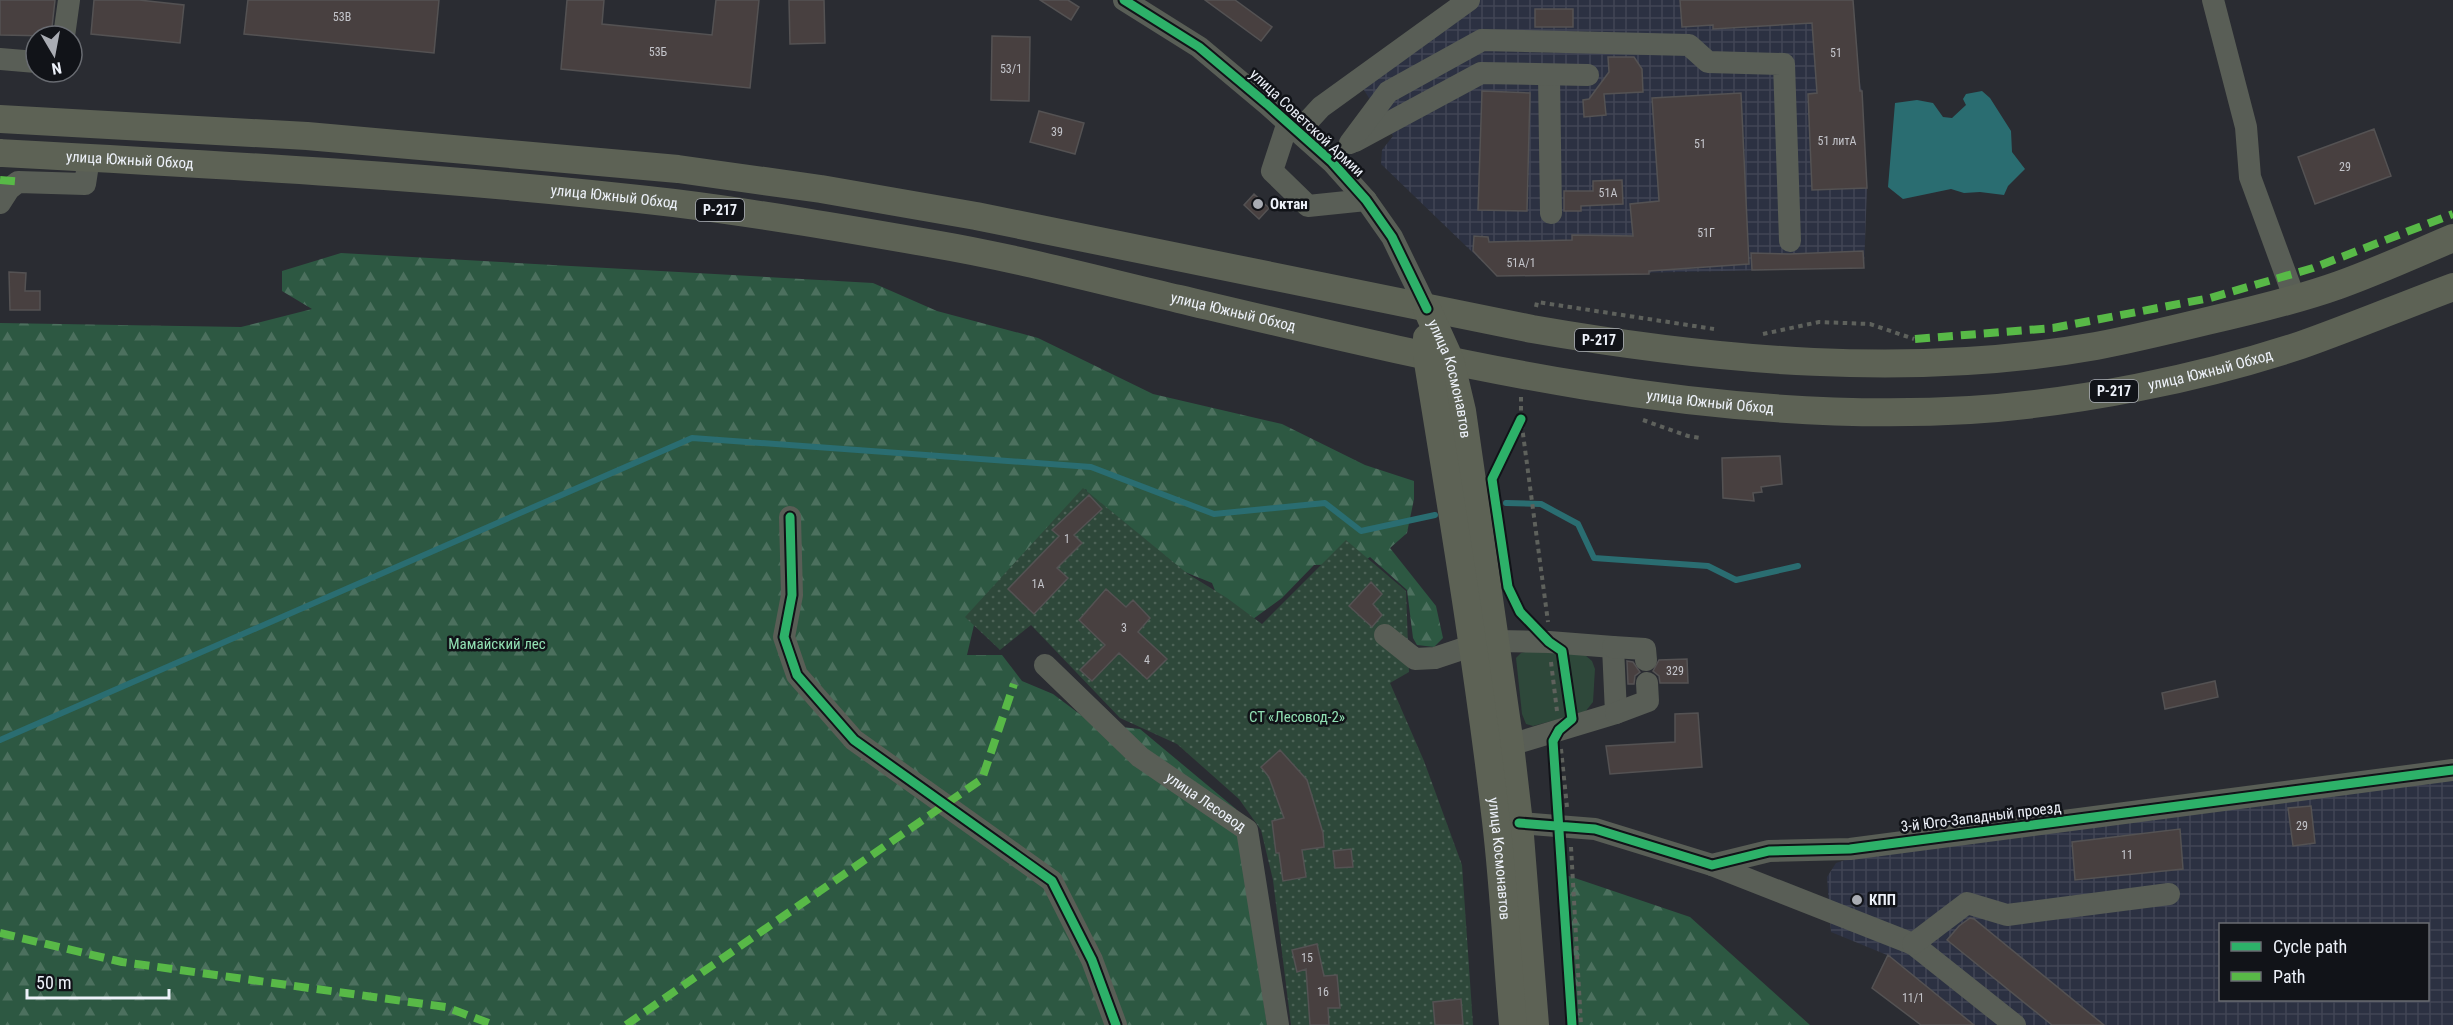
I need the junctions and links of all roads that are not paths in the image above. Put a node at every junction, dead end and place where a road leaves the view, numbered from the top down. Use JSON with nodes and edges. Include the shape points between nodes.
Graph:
{"nodes":[{"id":1,"x":69,"y":0,"type":"edge"},
{"id":2,"x":1124,"y":0,"type":"edge"},
{"id":3,"x":1469,"y":0,"type":"edge"},
{"id":4,"x":2212,"y":0,"type":"edge"},
{"id":5,"x":66,"y":24,"type":"edge"},
{"id":6,"x":0,"y":59,"type":"edge"},
{"id":7,"x":24,"y":61,"type":"edge"},
{"id":8,"x":1549,"y":75,"type":"junction"},
{"id":9,"x":1587,"y":75,"type":"dead end"},
{"id":10,"x":0,"y":119,"type":"edge"},
{"id":11,"x":1293,"y":127,"type":"junction"},
{"id":12,"x":1350,"y":143,"type":"junction"},
{"id":13,"x":0,"y":153,"type":"edge"},
{"id":14,"x":89,"y":158,"type":"junction"},
{"id":15,"x":1332,"y":162,"type":"junction"},
{"id":16,"x":1366,"y":200,"type":"junction"},
{"id":17,"x":0,"y":203,"type":"edge"},
{"id":18,"x":1551,"y":213,"type":"dead end"},
{"id":19,"x":2453,"y":238,"type":"edge"},
{"id":20,"x":1790,"y":241,"type":"dead end"},
{"id":21,"x":2453,"y":287,"type":"edge"},
{"id":22,"x":2294,"y":297,"type":"junction"},
{"id":23,"x":1426,"y":309,"type":"junction"},
{"id":24,"x":1439,"y":358,"type":"junction"},
{"id":25,"x":790,"y":517,"type":"dead end"},
{"id":26,"x":1385,"y":635,"type":"dead end"},
{"id":27,"x":1485,"y":643,"type":"junction"},
{"id":28,"x":1613,"y":647,"type":"junction"},
{"id":29,"x":1646,"y":660,"type":"dead end"},
{"id":30,"x":1045,"y":664,"type":"dead end"},
{"id":31,"x":1647,"y":683,"type":"dead end"},
{"id":32,"x":1616,"y":713,"type":"junction"},
{"id":33,"x":1510,"y":745,"type":"junction"},
{"id":34,"x":2453,"y":770,"type":"edge"},
{"id":35,"x":1519,"y":823,"type":"junction"},
{"id":36,"x":1712,"y":865,"type":"junction"},
{"id":37,"x":2169,"y":894,"type":"dead end"},
{"id":38,"x":1913,"y":944,"type":"junction"},
{"id":39,"x":1116,"y":1025,"type":"edge"},
{"id":40,"x":1278,"y":1025,"type":"edge"},
{"id":41,"x":1513,"y":1025,"type":"edge"},
{"id":42,"x":1535,"y":1025,"type":"edge"},
{"id":43,"x":2015,"y":1025,"type":"edge"}],
"edges":[{"from":1,"to":5,"type":"street"},
{"from":2,"to":11,"type":"street","name":"улица Советской Армии","via":[[1199,47]]},
{"from":3,"to":11,"type":"street"},
{"from":4,"to":22,"type":"street","via":[[2246,127],[2250,177]]},
{"from":6,"to":7,"type":"street"},
{"from":8,"to":9,"type":"street"},
{"from":8,"to":12,"type":"street","via":[[1481,73]]},
{"from":8,"to":18,"type":"street"},
{"from":10,"to":23,"type":"main road","number":"Р-217","via":[[307,136],[678,169],[976,216]]},
{"from":11,"to":15,"type":"street","name":"улица Советской Армии"},
{"from":11,"to":16,"type":"street","via":[[1272,171],[1308,206]]},
{"from":12,"to":15,"type":"street"},
{"from":12,"to":20,"type":"street","via":[[1388,92],[1482,40],[1689,45],[1708,62],[1784,64]]},
{"from":13,"to":14,"type":"main road","name":"улица Южный Обход","number":"Р-217"},
{"from":14,"to":17,"type":"street","via":[[85,184],[18,182]]},
{"from":14,"to":24,"type":"main road","name":"улица Южный Обход","number":"Р-217","via":[[507,187],[674,203],[815,223],[969,250]]},
{"from":15,"to":16,"type":"street","name":"улица Советской Армии"},
{"from":16,"to":23,"type":"street","name":"улица Советской Армии","via":[[1392,237]]},
{"from":19,"to":22,"type":"main road","number":"Р-217","via":[[2338,285]]},
{"from":21,"to":24,"type":"main road","name":"улица Южный Обход","number":"Р-217","via":[[2297,346],[2217,368],[2134,388],[1974,410],[1890,413],[1761,408],[1647,395]]},
{"from":22,"to":23,"type":"main road","number":"Р-217","via":[[2259,309],[2096,346],[2012,356],[1881,363],[1702,353],[1557,333]]},
{"from":23,"to":24,"type":"main road","name":"улица Космонавтов"},
{"from":24,"to":27,"type":"main road","name":"улица Космонавтов"},
{"from":25,"to":39,"type":"street","via":[[792,595],[784,637],[796,675],[854,740],[1052,881],[1092,960]]},
{"from":26,"to":27,"type":"street","via":[[1415,659],[1435,658]]},
{"from":27,"to":28,"type":"street"},
{"from":27,"to":33,"type":"main road","name":"улица Космонавтов"},
{"from":27,"to":41,"type":"main road","name":"улица Космонавтов"},
{"from":28,"to":29,"type":"street","via":[[1645,649]]},
{"from":28,"to":32,"type":"street"},
{"from":30,"to":40,"type":"street","name":"улица Лесовод","via":[[1140,757],[1247,830]]},
{"from":31,"to":32,"type":"street","via":[[1648,701]]},
{"from":32,"to":33,"type":"street"},
{"from":33,"to":35,"type":"main road","name":"улица Космонавтов"},
{"from":34,"to":36,"type":"street","name":"3-й Юго-Западный проезд","via":[[1850,849],[1769,851]]},
{"from":35,"to":36,"type":"street","via":[[1595,829]]},
{"from":35,"to":42,"type":"main road","name":"улица Космонавтов"},
{"from":36,"to":38,"type":"street"},
{"from":37,"to":38,"type":"street","via":[[2007,915],[1967,903]]},
{"from":38,"to":43,"type":"street"}]}
